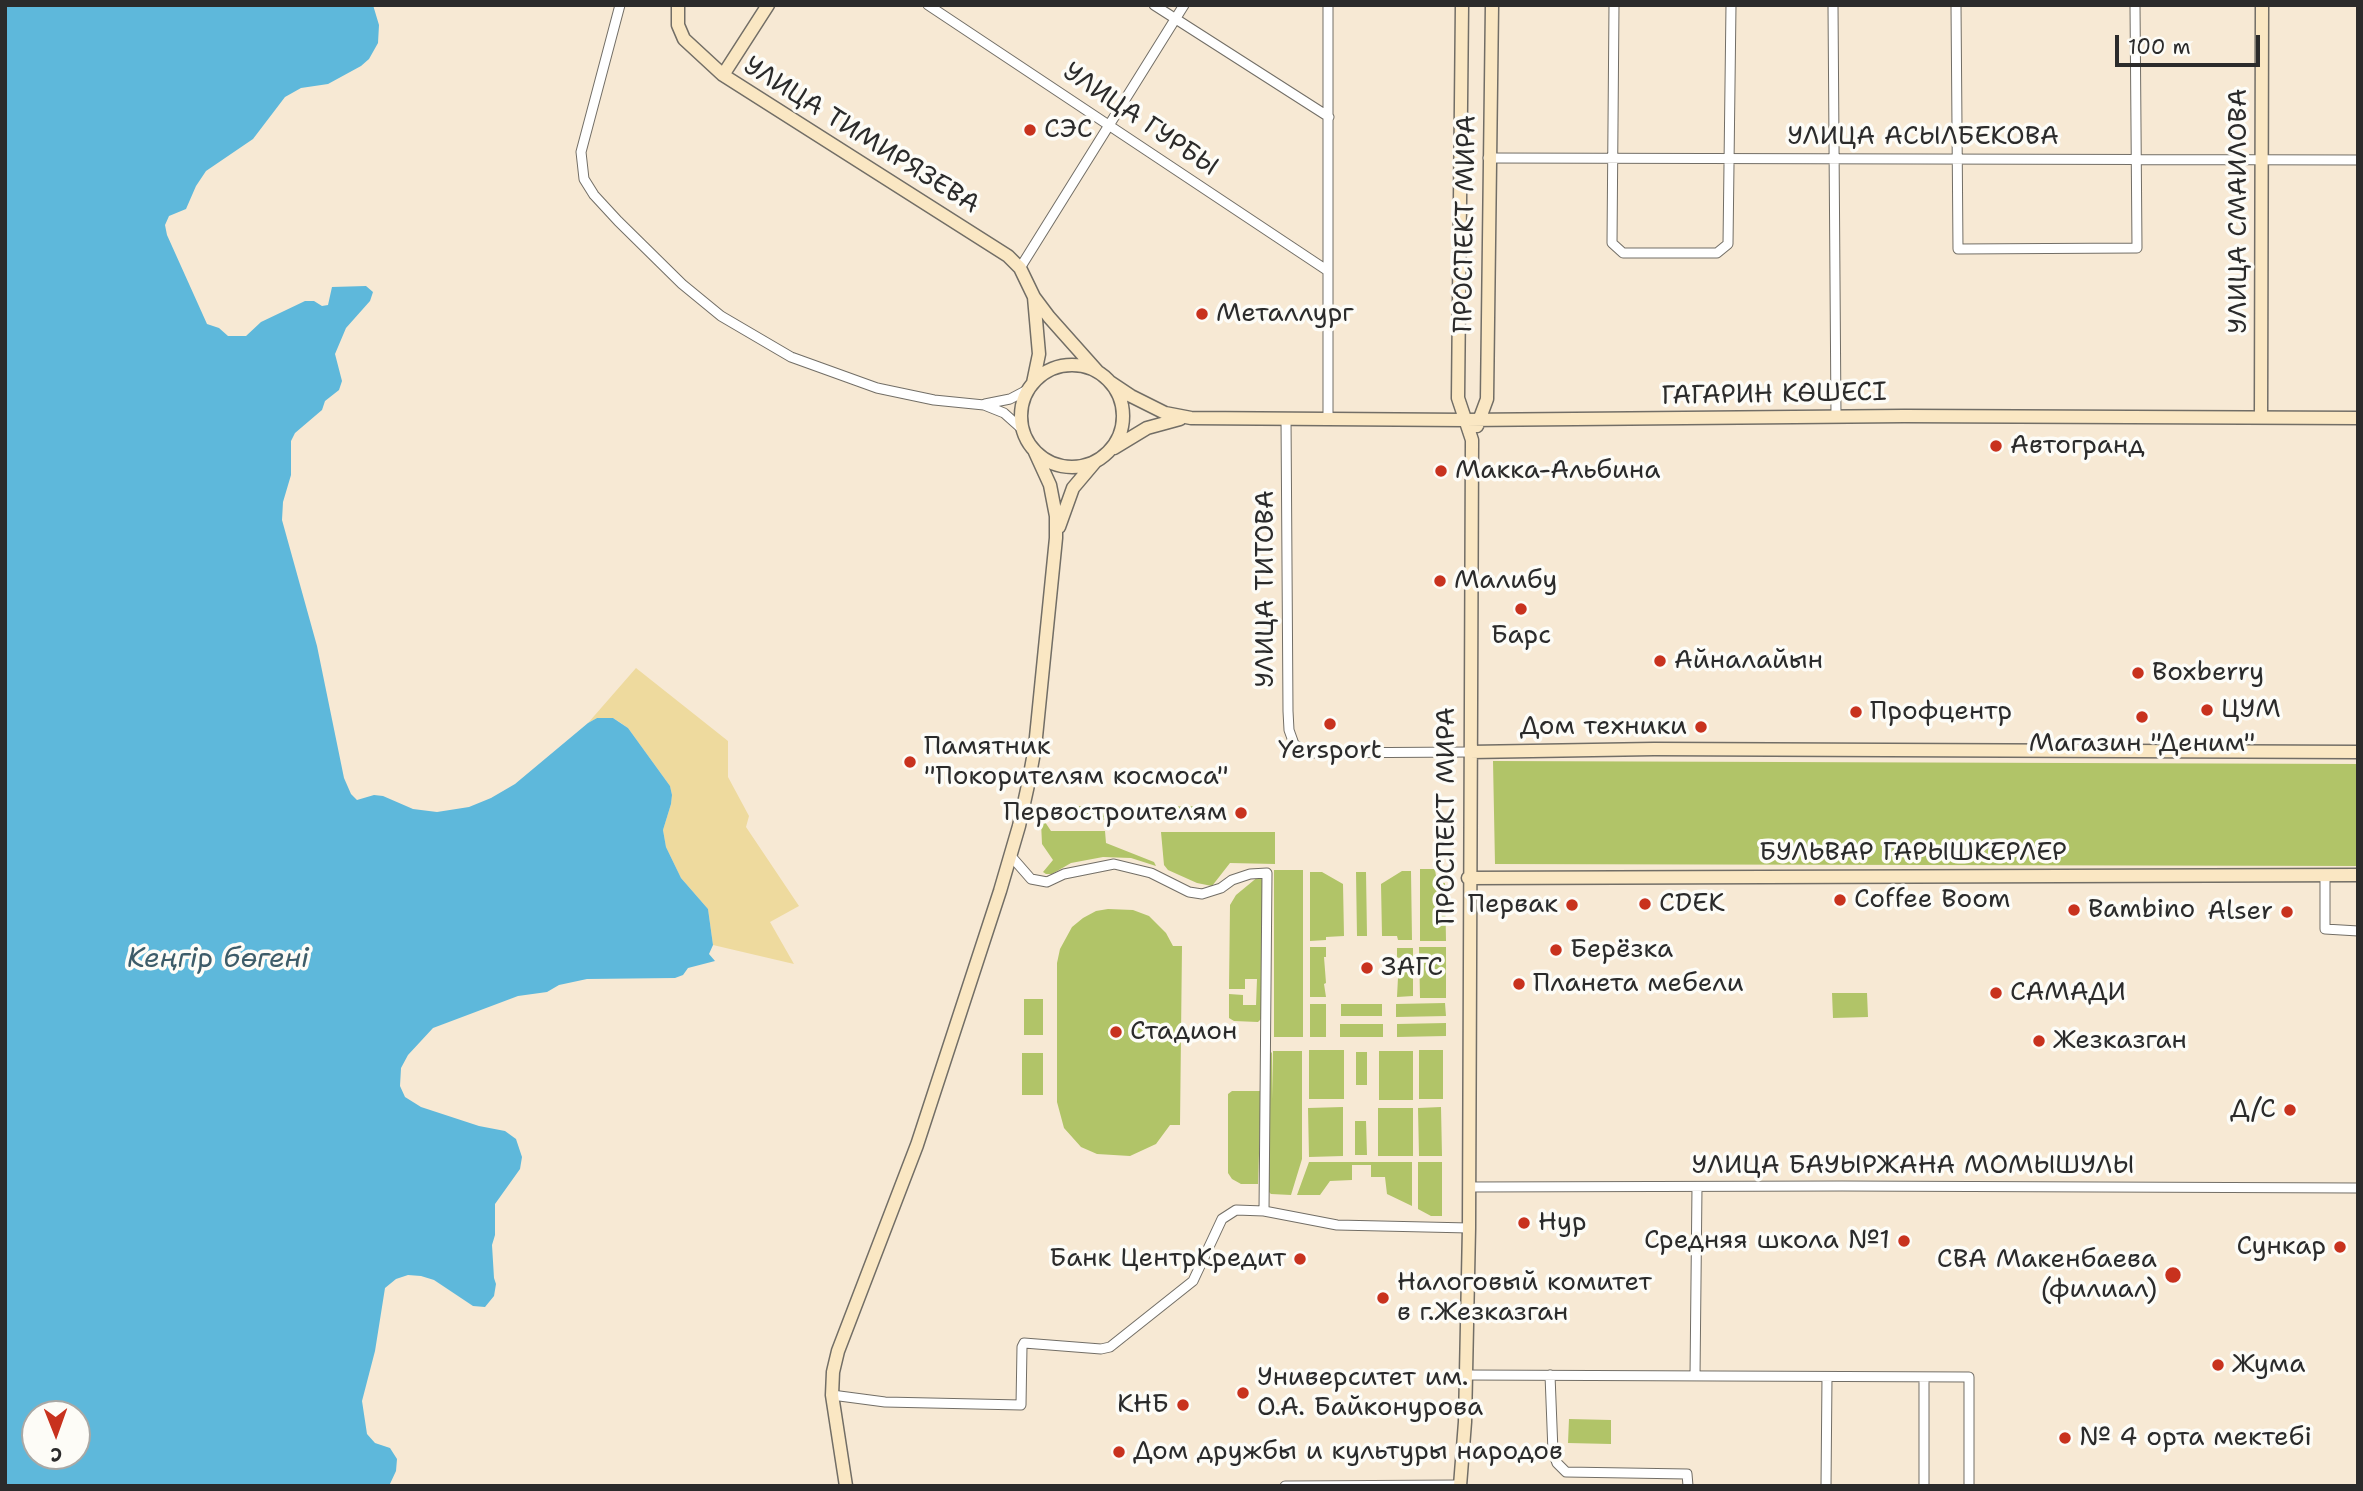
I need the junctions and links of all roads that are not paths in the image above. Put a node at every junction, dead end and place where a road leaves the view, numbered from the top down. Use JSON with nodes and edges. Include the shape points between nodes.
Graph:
{"nodes":[{"id":1,"x":620,"y":5,"type":"edge"},
{"id":2,"x":678,"y":5,"type":"edge"},
{"id":3,"x":768,"y":5,"type":"edge"},
{"id":4,"x":929,"y":5,"type":"edge"},
{"id":5,"x":1154,"y":5,"type":"edge"},
{"id":6,"x":1184,"y":5,"type":"edge"},
{"id":7,"x":1328,"y":5,"type":"edge"},
{"id":8,"x":1462,"y":5,"type":"edge"},
{"id":9,"x":1492,"y":5,"type":"edge"},
{"id":10,"x":1614,"y":5,"type":"edge"},
{"id":11,"x":1731,"y":5,"type":"edge"},
{"id":12,"x":1833,"y":5,"type":"edge"},
{"id":13,"x":1956,"y":5,"type":"edge"},
{"id":14,"x":2135,"y":5,"type":"edge"},
{"id":15,"x":2262,"y":5,"type":"edge"},
{"id":16,"x":1176,"y":19,"type":"junction"},
{"id":17,"x":723,"y":75,"type":"junction"},
{"id":18,"x":1329,"y":117,"type":"junction"},
{"id":19,"x":1110,"y":125,"type":"junction"},
{"id":20,"x":1488,"y":158,"type":"junction"},
{"id":21,"x":1614,"y":158,"type":"junction"},
{"id":22,"x":1729,"y":158,"type":"junction"},
{"id":23,"x":1834,"y":158,"type":"junction"},
{"id":24,"x":1957,"y":158,"type":"junction"},
{"id":25,"x":2136,"y":159,"type":"junction"},
{"id":26,"x":2262,"y":160,"type":"junction"},
{"id":27,"x":2358,"y":160,"type":"edge"},
{"id":28,"x":1020,"y":268,"type":"junction"},
{"id":29,"x":1328,"y":271,"type":"junction"},
{"id":30,"x":1034,"y":296,"type":"junction"},
{"id":31,"x":1098,"y":372,"type":"junction"},
{"id":32,"x":1111,"y":382,"type":"junction"},
{"id":33,"x":1031,"y":386,"type":"junction"},
{"id":34,"x":984,"y":405,"type":"junction"},
{"id":35,"x":1836,"y":417,"type":"junction"},
{"id":36,"x":2261,"y":417,"type":"junction"},
{"id":37,"x":1191,"y":418,"type":"junction"},
{"id":38,"x":1286,"y":418,"type":"junction"},
{"id":39,"x":2358,"y":418,"type":"edge"},
{"id":40,"x":1328,"y":419,"type":"junction"},
{"id":41,"x":1465,"y":420,"type":"junction"},
{"id":42,"x":1479,"y":420,"type":"junction"},
{"id":43,"x":1023,"y":430,"type":"junction"},
{"id":44,"x":1472,"y":440,"type":"junction"},
{"id":45,"x":1034,"y":450,"type":"junction"},
{"id":46,"x":1110,"y":450,"type":"junction"},
{"id":47,"x":1095,"y":462,"type":"junction"},
{"id":48,"x":1056,"y":538,"type":"junction"},
{"id":49,"x":1470,"y":751,"type":"junction"},
{"id":50,"x":2358,"y":752,"type":"edge"},
{"id":51,"x":1010,"y":855,"type":"junction"},
{"id":52,"x":2325,"y":875,"type":"junction"},
{"id":53,"x":2358,"y":875,"type":"edge"},
{"id":54,"x":1468,"y":878,"type":"junction"},
{"id":55,"x":2358,"y":932,"type":"edge"},
{"id":56,"x":1469,"y":1187,"type":"junction"},
{"id":57,"x":1697,"y":1187,"type":"junction"},
{"id":58,"x":2358,"y":1188,"type":"edge"},
{"id":59,"x":1264,"y":1211,"type":"junction"},
{"id":60,"x":1469,"y":1228,"type":"junction"},
{"id":61,"x":1466,"y":1375,"type":"junction"},
{"id":62,"x":1550,"y":1375,"type":"junction"},
{"id":63,"x":1695,"y":1376,"type":"junction"},
{"id":64,"x":1827,"y":1377,"type":"junction"},
{"id":65,"x":1924,"y":1377,"type":"junction"},
{"id":66,"x":832,"y":1395,"type":"junction"},
{"id":67,"x":1460,"y":1485,"type":"edge"},
{"id":68,"x":846,"y":1486,"type":"edge"},
{"id":69,"x":1285,"y":1486,"type":"edge"},
{"id":70,"x":1688,"y":1486,"type":"edge"},
{"id":71,"x":1826,"y":1486,"type":"edge"},
{"id":72,"x":1924,"y":1486,"type":"edge"},
{"id":73,"x":1969,"y":1486,"type":"edge"}],
"edges":[{"from":1,"to":34,"type":"street","via":[[581,152],[584,179],[594,195],[682,284],[721,316],[791,357],[877,387]]},
{"from":2,"to":17,"type":"street","name":"УЛИЦА ТИМИРЯЗЕВА","via":[[678,25],[684,38]]},
{"from":3,"to":17,"type":"street"},
{"from":4,"to":19,"type":"street","name":"УЛИЦА ГУРБЫ"},
{"from":5,"to":16,"type":"street"},
{"from":6,"to":16,"type":"street"},
{"from":7,"to":18,"type":"street"},
{"from":8,"to":41,"type":"street","name":"ПРОСПЕКТ МИРА","via":[[1458,398]]},
{"from":9,"to":20,"type":"street","name":"ПРОСПЕКТ МИРА"},
{"from":10,"to":21,"type":"street"},
{"from":11,"to":22,"type":"street"},
{"from":12,"to":23,"type":"street"},
{"from":13,"to":24,"type":"street"},
{"from":14,"to":25,"type":"street"},
{"from":15,"to":26,"type":"street","name":"УЛИЦА СМАИЛОВА"},
{"from":16,"to":18,"type":"street"},
{"from":16,"to":19,"type":"street"},
{"from":17,"to":28,"type":"street","name":"УЛИЦА ТИМИРЯЗЕВА","via":[[987,242]]},
{"from":18,"to":29,"type":"street"},
{"from":19,"to":28,"type":"street"},
{"from":19,"to":29,"type":"street","name":"УЛИЦА ГУРБЫ"},
{"from":20,"to":21,"type":"street","name":"УЛИЦА АСЫЛБЕКОВА"},
{"from":20,"to":42,"type":"street","name":"ПРОСПЕКТ МИРА","via":[[1487,399]]},
{"from":21,"to":22,"type":"street","name":"УЛИЦА АСЫЛБЕКОВА"},
{"from":21,"to":22,"type":"street","via":[[1612,243],[1623,253],[1717,253],[1728,244]]},
{"from":22,"to":23,"type":"street","name":"УЛИЦА АСЫЛБЕКОВА"},
{"from":23,"to":24,"type":"street","name":"УЛИЦА АСЫЛБЕКОВА"},
{"from":23,"to":35,"type":"street"},
{"from":24,"to":25,"type":"street","name":"УЛИЦА АСЫЛБЕКОВА"},
{"from":24,"to":25,"type":"street","via":[[1958,249],[2137,248]]},
{"from":25,"to":26,"type":"street","name":"УЛИЦА АСЫЛБЕКОВА"},
{"from":26,"to":27,"type":"street","name":"УЛИЦА АСЫЛБЕКОВА"},
{"from":26,"to":36,"type":"street","name":"УЛИЦА СМАИЛОВА"},
{"from":28,"to":30,"type":"street","name":"УЛИЦА ТИМИРЯЗЕВА"},
{"from":29,"to":40,"type":"street"},
{"from":30,"to":31,"type":"street"},
{"from":30,"to":33,"type":"street","via":[[1039,354]]},
{"from":31,"to":32,"type":"street"},
{"from":31,"to":33,"type":"street","via":[[1062,366]]},
{"from":32,"to":37,"type":"street","via":[[1165,413]]},
{"from":32,"to":46,"type":"street","via":[[1123,412],[1121,433]]},
{"from":33,"to":34,"type":"street","via":[[1010,399]]},
{"from":33,"to":43,"type":"street","via":[[1022,407]]},
{"from":34,"to":43,"type":"street","via":[[1004,413]]},
{"from":35,"to":36,"type":"street","name":"ГАГАРИН КӨШЕСІ"},
{"from":35,"to":42,"type":"street","name":"ГАГАРИН КӨШЕСІ"},
{"from":36,"to":39,"type":"street","name":"ГАГАРИН КӨШЕСІ"},
{"from":37,"to":38,"type":"street","name":"ГАГАРИН КӨШЕСІ"},
{"from":37,"to":46,"type":"street","via":[[1147,428]]},
{"from":38,"to":40,"type":"street","name":"ГАГАРИН КӨШЕСІ"},
{"from":38,"to":49,"type":"street","name":"УЛИЦА ТИТОВА","via":[[1287,711],[1291,737],[1299,750],[1307,753]]},
{"from":40,"to":41,"type":"street","name":"ГАГАРИН КӨШЕСІ"},
{"from":41,"to":42,"type":"street","name":"ГАГАРИН КӨШЕСІ"},
{"from":41,"to":44,"type":"street","name":"ПРОСПЕКТ МИРА"},
{"from":42,"to":44,"type":"street","name":"ПРОСПЕКТ МИРА"},
{"from":43,"to":45,"type":"street"},
{"from":44,"to":49,"type":"street","name":"ПРОСПЕКТ МИРА"},
{"from":45,"to":47,"type":"street","via":[[1063,466]]},
{"from":45,"to":48,"type":"street","via":[[1050,485]]},
{"from":46,"to":47,"type":"street"},
{"from":47,"to":48,"type":"street","via":[[1073,488]]},
{"from":48,"to":51,"type":"street","via":[[1035,747]]},
{"from":49,"to":50,"type":"street"},
{"from":49,"to":54,"type":"street","name":"ПРОСПЕКТ МИРА"},
{"from":51,"to":59,"type":"street","via":[[1031,880],[1047,882],[1114,864],[1152,873],[1202,894],[1241,877],[1267,873]]},
{"from":51,"to":66,"type":"street","via":[[916,1145],[838,1351]]},
{"from":52,"to":53,"type":"street","name":"БУЛЬВАР ГАРЫШКЕРЛЕР"},
{"from":52,"to":54,"type":"street","name":"БУЛЬВАР ГАРЫШКЕРЛЕР"},
{"from":52,"to":55,"type":"street","via":[[2325,929]]},
{"from":54,"to":56,"type":"street","name":"ПРОСПЕКТ МИРА"},
{"from":56,"to":57,"type":"street","name":"УЛИЦА БАУЫРЖАНА МОМЫШУЛЫ"},
{"from":56,"to":60,"type":"street","name":"ПРОСПЕКТ МИРА"},
{"from":57,"to":58,"type":"street","name":"УЛИЦА БАУЫРЖАНА МОМЫШУЛЫ"},
{"from":57,"to":63,"type":"street"},
{"from":59,"to":60,"type":"street","via":[[1337,1225]]},
{"from":59,"to":66,"type":"street","via":[[1236,1210],[1222,1219],[1193,1281],[1110,1347],[1024,1343],[1021,1405],[885,1402]]},
{"from":60,"to":61,"type":"street","name":"ПРОСПЕКТ МИРА"},
{"from":61,"to":62,"type":"street"},
{"from":61,"to":67,"type":"street","name":"ПРОСПЕКТ МИРА"},
{"from":62,"to":63,"type":"street"},
{"from":62,"to":70,"type":"street","via":[[1553,1452],[1566,1472],[1687,1474]]},
{"from":63,"to":64,"type":"street"},
{"from":64,"to":65,"type":"street"},
{"from":64,"to":71,"type":"street"},
{"from":65,"to":72,"type":"street"},
{"from":65,"to":73,"type":"street","via":[[1969,1377]]},
{"from":66,"to":68,"type":"street"},
{"from":67,"to":69,"type":"street"}]}
